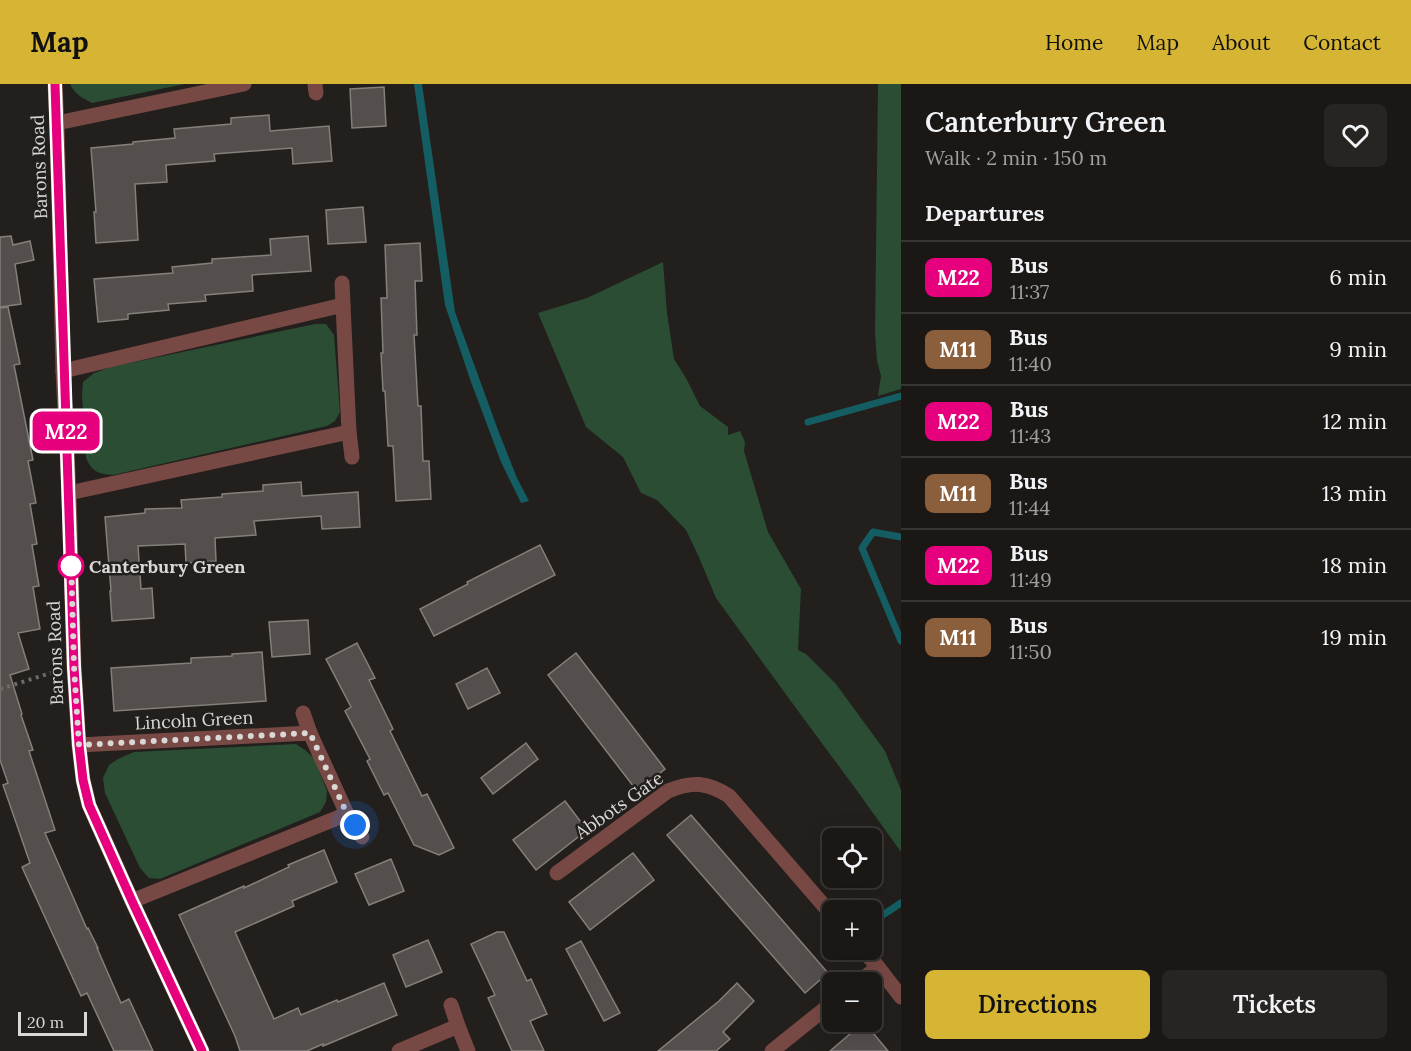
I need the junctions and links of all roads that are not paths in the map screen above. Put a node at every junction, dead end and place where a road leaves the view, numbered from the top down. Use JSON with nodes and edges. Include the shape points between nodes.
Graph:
{"nodes":[{"id":1,"x":55,"y":84,"type":"edge"},
{"id":2,"x":244,"y":84,"type":"edge"},
{"id":3,"x":57,"y":123,"type":"junction"},
{"id":4,"x":342,"y":283,"type":"dead end"},
{"id":5,"x":344,"y":305,"type":"junction"},
{"id":6,"x":63,"y":371,"type":"junction"},
{"id":7,"x":349,"y":432,"type":"junction"},
{"id":8,"x":352,"y":457,"type":"dead end"},
{"id":9,"x":69,"y":493,"type":"junction"},
{"id":10,"x":303,"y":713,"type":"dead end"},
{"id":11,"x":310,"y":733,"type":"junction"},
{"id":12,"x":79,"y":745,"type":"junction"},
{"id":13,"x":347,"y":814,"type":"junction"},
{"id":14,"x":362,"y":837,"type":"dead end"},
{"id":15,"x":557,"y":873,"type":"dead end"},
{"id":16,"x":132,"y":901,"type":"junction"},
{"id":17,"x":822,"y":903,"type":"edge"},
{"id":18,"x":872,"y":960,"type":"edge"},
{"id":19,"x":878,"y":967,"type":"junction"},
{"id":20,"x":872,"y":972,"type":"edge"},
{"id":21,"x":901,"y":997,"type":"edge"},
{"id":22,"x":451,"y":1005,"type":"dead end"},
{"id":23,"x":822,"y":1012,"type":"edge"},
{"id":24,"x":458,"y":1026,"type":"junction"},
{"id":25,"x":202,"y":1051,"type":"edge"},
{"id":26,"x":399,"y":1051,"type":"edge"},
{"id":27,"x":468,"y":1051,"type":"edge"},
{"id":28,"x":772,"y":1051,"type":"edge"}],
"edges":[{"from":1,"to":3,"type":"street","name":"Barons Road"},
{"from":2,"to":3,"type":"street"},
{"from":3,"to":6,"type":"street","name":"Barons Road"},
{"from":4,"to":5,"type":"street"},
{"from":5,"to":6,"type":"street"},
{"from":5,"to":7,"type":"street"},
{"from":6,"to":9,"type":"street","name":"Barons Road"},
{"from":7,"to":8,"type":"street"},
{"from":7,"to":9,"type":"street"},
{"from":9,"to":12,"type":"street","name":"Barons Road"},
{"from":10,"to":11,"type":"street"},
{"from":11,"to":12,"type":"street","name":"Lincoln Green"},
{"from":11,"to":13,"type":"street"},
{"from":12,"to":16,"type":"street","name":"Barons Road","via":[[89,805]]},
{"from":13,"to":14,"type":"street"},
{"from":13,"to":16,"type":"street"},
{"from":15,"to":17,"type":"street","name":"Abbots Gate","via":[[668,791],[703,784],[729,796]]},
{"from":16,"to":25,"type":"street","name":"Barons Road"},
{"from":18,"to":19,"type":"street"},
{"from":19,"to":20,"type":"street"},
{"from":19,"to":21,"type":"street"},
{"from":22,"to":24,"type":"street"},
{"from":23,"to":28,"type":"street"},
{"from":24,"to":26,"type":"street"},
{"from":24,"to":27,"type":"street"}]}
